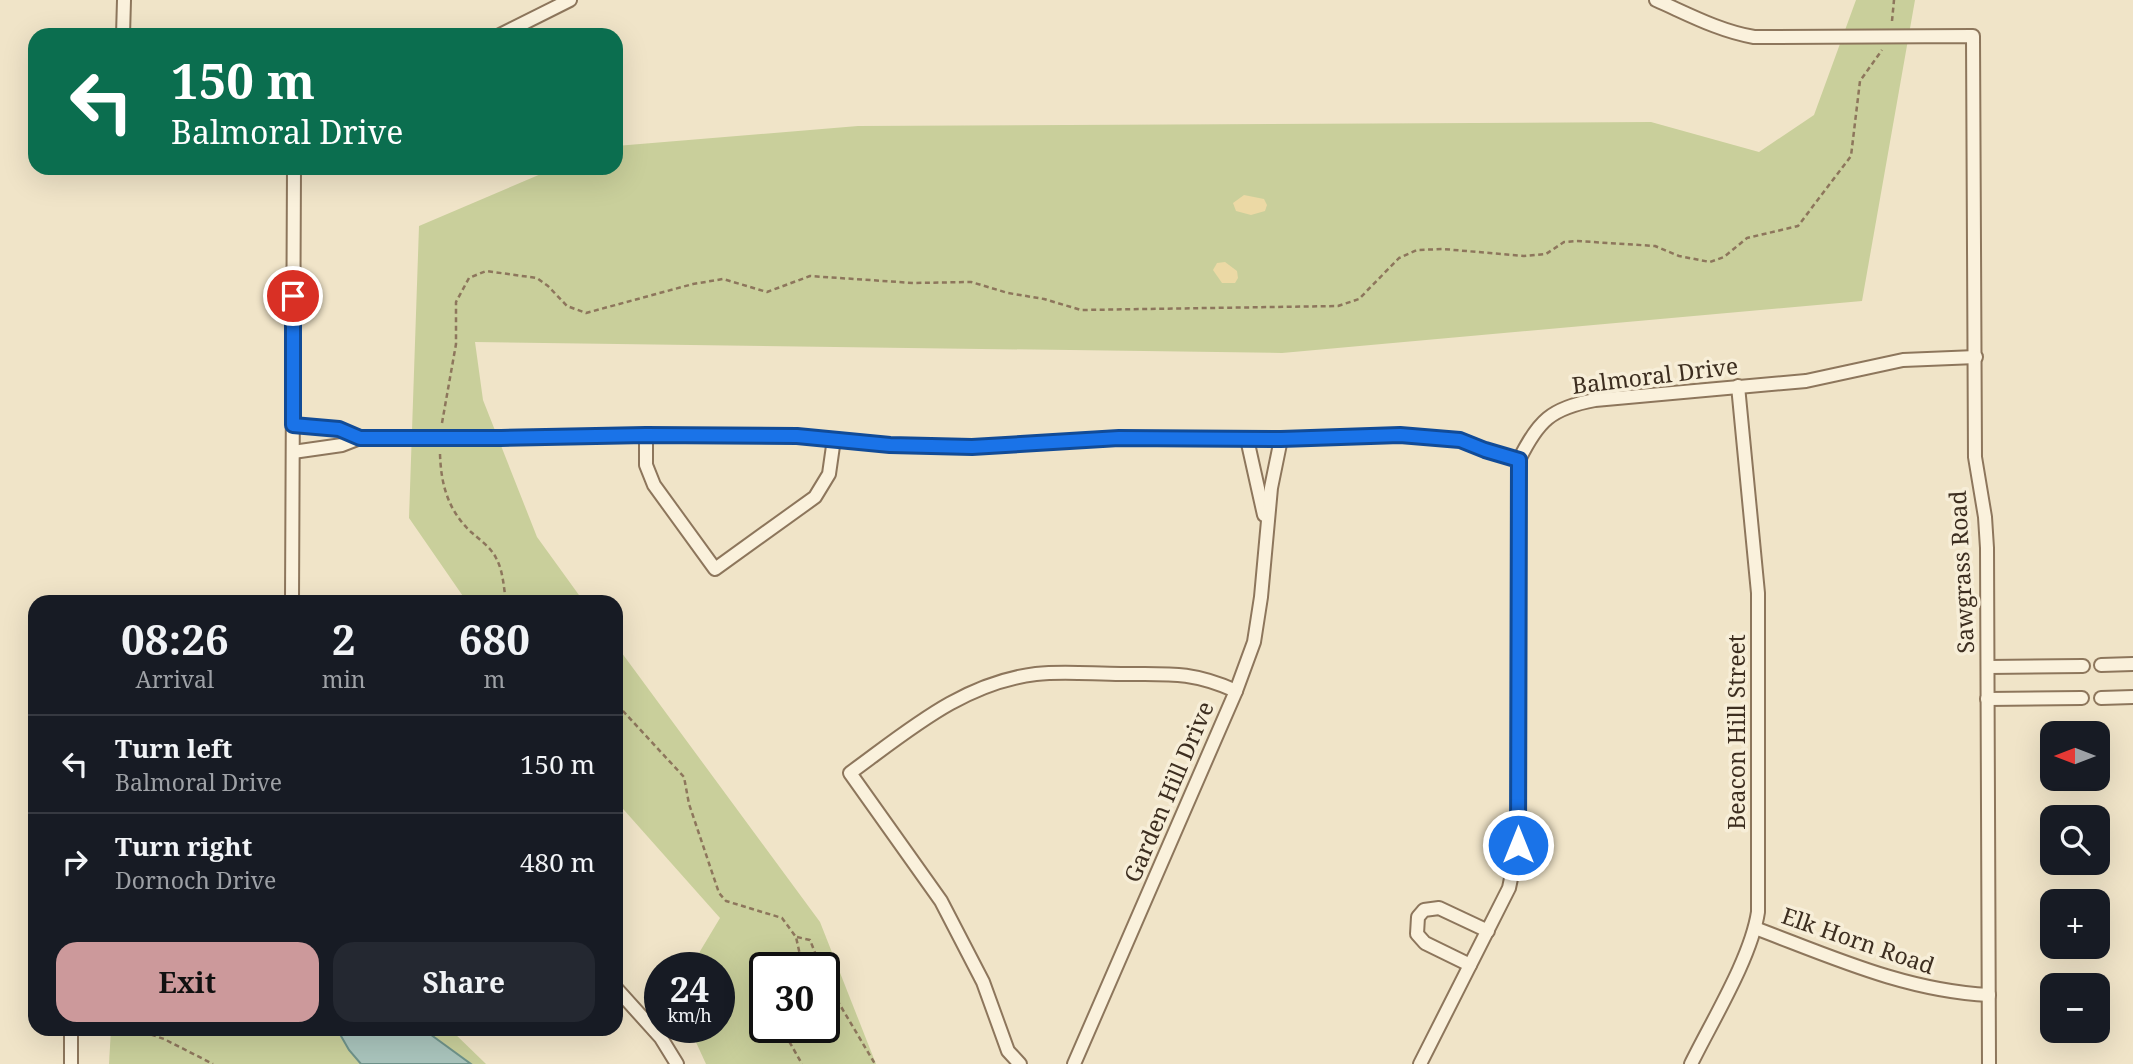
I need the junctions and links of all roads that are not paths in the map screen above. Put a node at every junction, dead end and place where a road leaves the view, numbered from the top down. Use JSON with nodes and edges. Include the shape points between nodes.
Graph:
{"nodes":[{"id":1,"x":124,"y":0,"type":"edge"},
{"id":2,"x":570,"y":0,"type":"edge"},
{"id":3,"x":1656,"y":0,"type":"edge"},
{"id":4,"x":124,"y":28,"type":"edge"},
{"id":5,"x":514,"y":28,"type":"edge"},
{"id":6,"x":294,"y":175,"type":"edge"},
{"id":7,"x":1976,"y":357,"type":"junction"},
{"id":8,"x":1738,"y":386,"type":"junction"},
{"id":9,"x":293,"y":425,"type":"junction"},
{"id":10,"x":646,"y":435,"type":"junction"},
{"id":11,"x":360,"y":438,"type":"junction"},
{"id":12,"x":834,"y":439,"type":"junction"},
{"id":13,"x":1247,"y":439,"type":"junction"},
{"id":14,"x":1281,"y":439,"type":"junction"},
{"id":15,"x":293,"y":452,"type":"junction"},
{"id":16,"x":1519,"y":460,"type":"junction"},
{"id":17,"x":1267,"y":526,"type":"junction"},
{"id":18,"x":292,"y":595,"type":"edge"},
{"id":19,"x":2133,"y":664,"type":"edge"},
{"id":20,"x":2101,"y":665,"type":"dead end"},
{"id":21,"x":2083,"y":666,"type":"dead end"},
{"id":22,"x":1988,"y":667,"type":"junction"},
{"id":23,"x":1236,"y":691,"type":"junction"},
{"id":24,"x":2133,"y":697,"type":"edge"},
{"id":25,"x":2082,"y":698,"type":"dead end"},
{"id":26,"x":2101,"y":698,"type":"dead end"},
{"id":27,"x":1987,"y":699,"type":"junction"},
{"id":28,"x":1755,"y":928,"type":"junction"},
{"id":29,"x":1488,"y":931,"type":"junction"},
{"id":30,"x":1470,"y":965,"type":"junction"},
{"id":31,"x":1989,"y":995,"type":"junction"},
{"id":32,"x":623,"y":996,"type":"edge"},
{"id":33,"x":71,"y":1036,"type":"edge"},
{"id":34,"x":71,"y":1064,"type":"edge"},
{"id":35,"x":677,"y":1064,"type":"edge"},
{"id":36,"x":1020,"y":1064,"type":"edge"},
{"id":37,"x":1074,"y":1064,"type":"edge"},
{"id":38,"x":1420,"y":1064,"type":"edge"},
{"id":39,"x":1690,"y":1064,"type":"edge"},
{"id":40,"x":1989,"y":1064,"type":"edge"}],
"edges":[{"from":1,"to":4,"type":"street"},
{"from":2,"to":5,"type":"street"},
{"from":3,"to":7,"type":"street","name":"Sawgrass Road","via":[[1754,37],[1973,36]]},
{"from":6,"to":9,"type":"street"},
{"from":7,"to":8,"type":"street","name":"Balmoral Drive","via":[[1903,360],[1806,381]]},
{"from":7,"to":22,"type":"street","name":"Sawgrass Road","via":[[1975,457],[1985,517]]},
{"from":8,"to":16,"type":"street","name":"Balmoral Drive","via":[[1573,404],[1546,418]]},
{"from":8,"to":28,"type":"street","name":"Beacon Hill Street","via":[[1758,593],[1759,890]]},
{"from":9,"to":11,"type":"street","via":[[339,429]]},
{"from":9,"to":15,"type":"street"},
{"from":10,"to":11,"type":"street"},
{"from":10,"to":12,"type":"street"},
{"from":10,"to":12,"type":"street","via":[[646,465],[653,485],[715,569],[815,497],[829,474]]},
{"from":11,"to":15,"type":"street"},
{"from":12,"to":13,"type":"street","via":[[972,447],[1119,438]]},
{"from":13,"to":14,"type":"street"},
{"from":13,"to":17,"type":"street","name":"Garden Hill Drive"},
{"from":14,"to":16,"type":"street","via":[[1431,436],[1460,440]]},
{"from":14,"to":17,"type":"street","name":"Garden Hill Drive"},
{"from":15,"to":18,"type":"street"},
{"from":16,"to":29,"type":"street","via":[[1518,845],[1509,888]]},
{"from":17,"to":23,"type":"street","name":"Garden Hill Drive","via":[[1254,642]]},
{"from":19,"to":20,"type":"street"},
{"from":21,"to":22,"type":"street"},
{"from":22,"to":27,"type":"street","name":"Sawgrass Road"},
{"from":23,"to":36,"type":"street","via":[[1189,674],[1062,673],[1012,678],[948,703],[850,773],[941,901],[983,982],[1009,1051]]},
{"from":23,"to":37,"type":"street","name":"Garden Hill Drive"},
{"from":24,"to":26,"type":"street"},
{"from":25,"to":27,"type":"street"},
{"from":27,"to":31,"type":"street","name":"Sawgrass Road"},
{"from":28,"to":31,"type":"street","name":"Elk Horn Road","via":[[1897,981]]},
{"from":28,"to":39,"type":"street","name":"Beacon Hill Street"},
{"from":29,"to":30,"type":"street"},
{"from":29,"to":30,"type":"street","via":[[1440,908],[1424,910],[1418,917],[1417,934],[1425,943]]},
{"from":30,"to":38,"type":"street"},
{"from":31,"to":40,"type":"street","name":"Sawgrass Road"},
{"from":32,"to":35,"type":"street","via":[[661,1038]]},
{"from":33,"to":34,"type":"street"}]}
